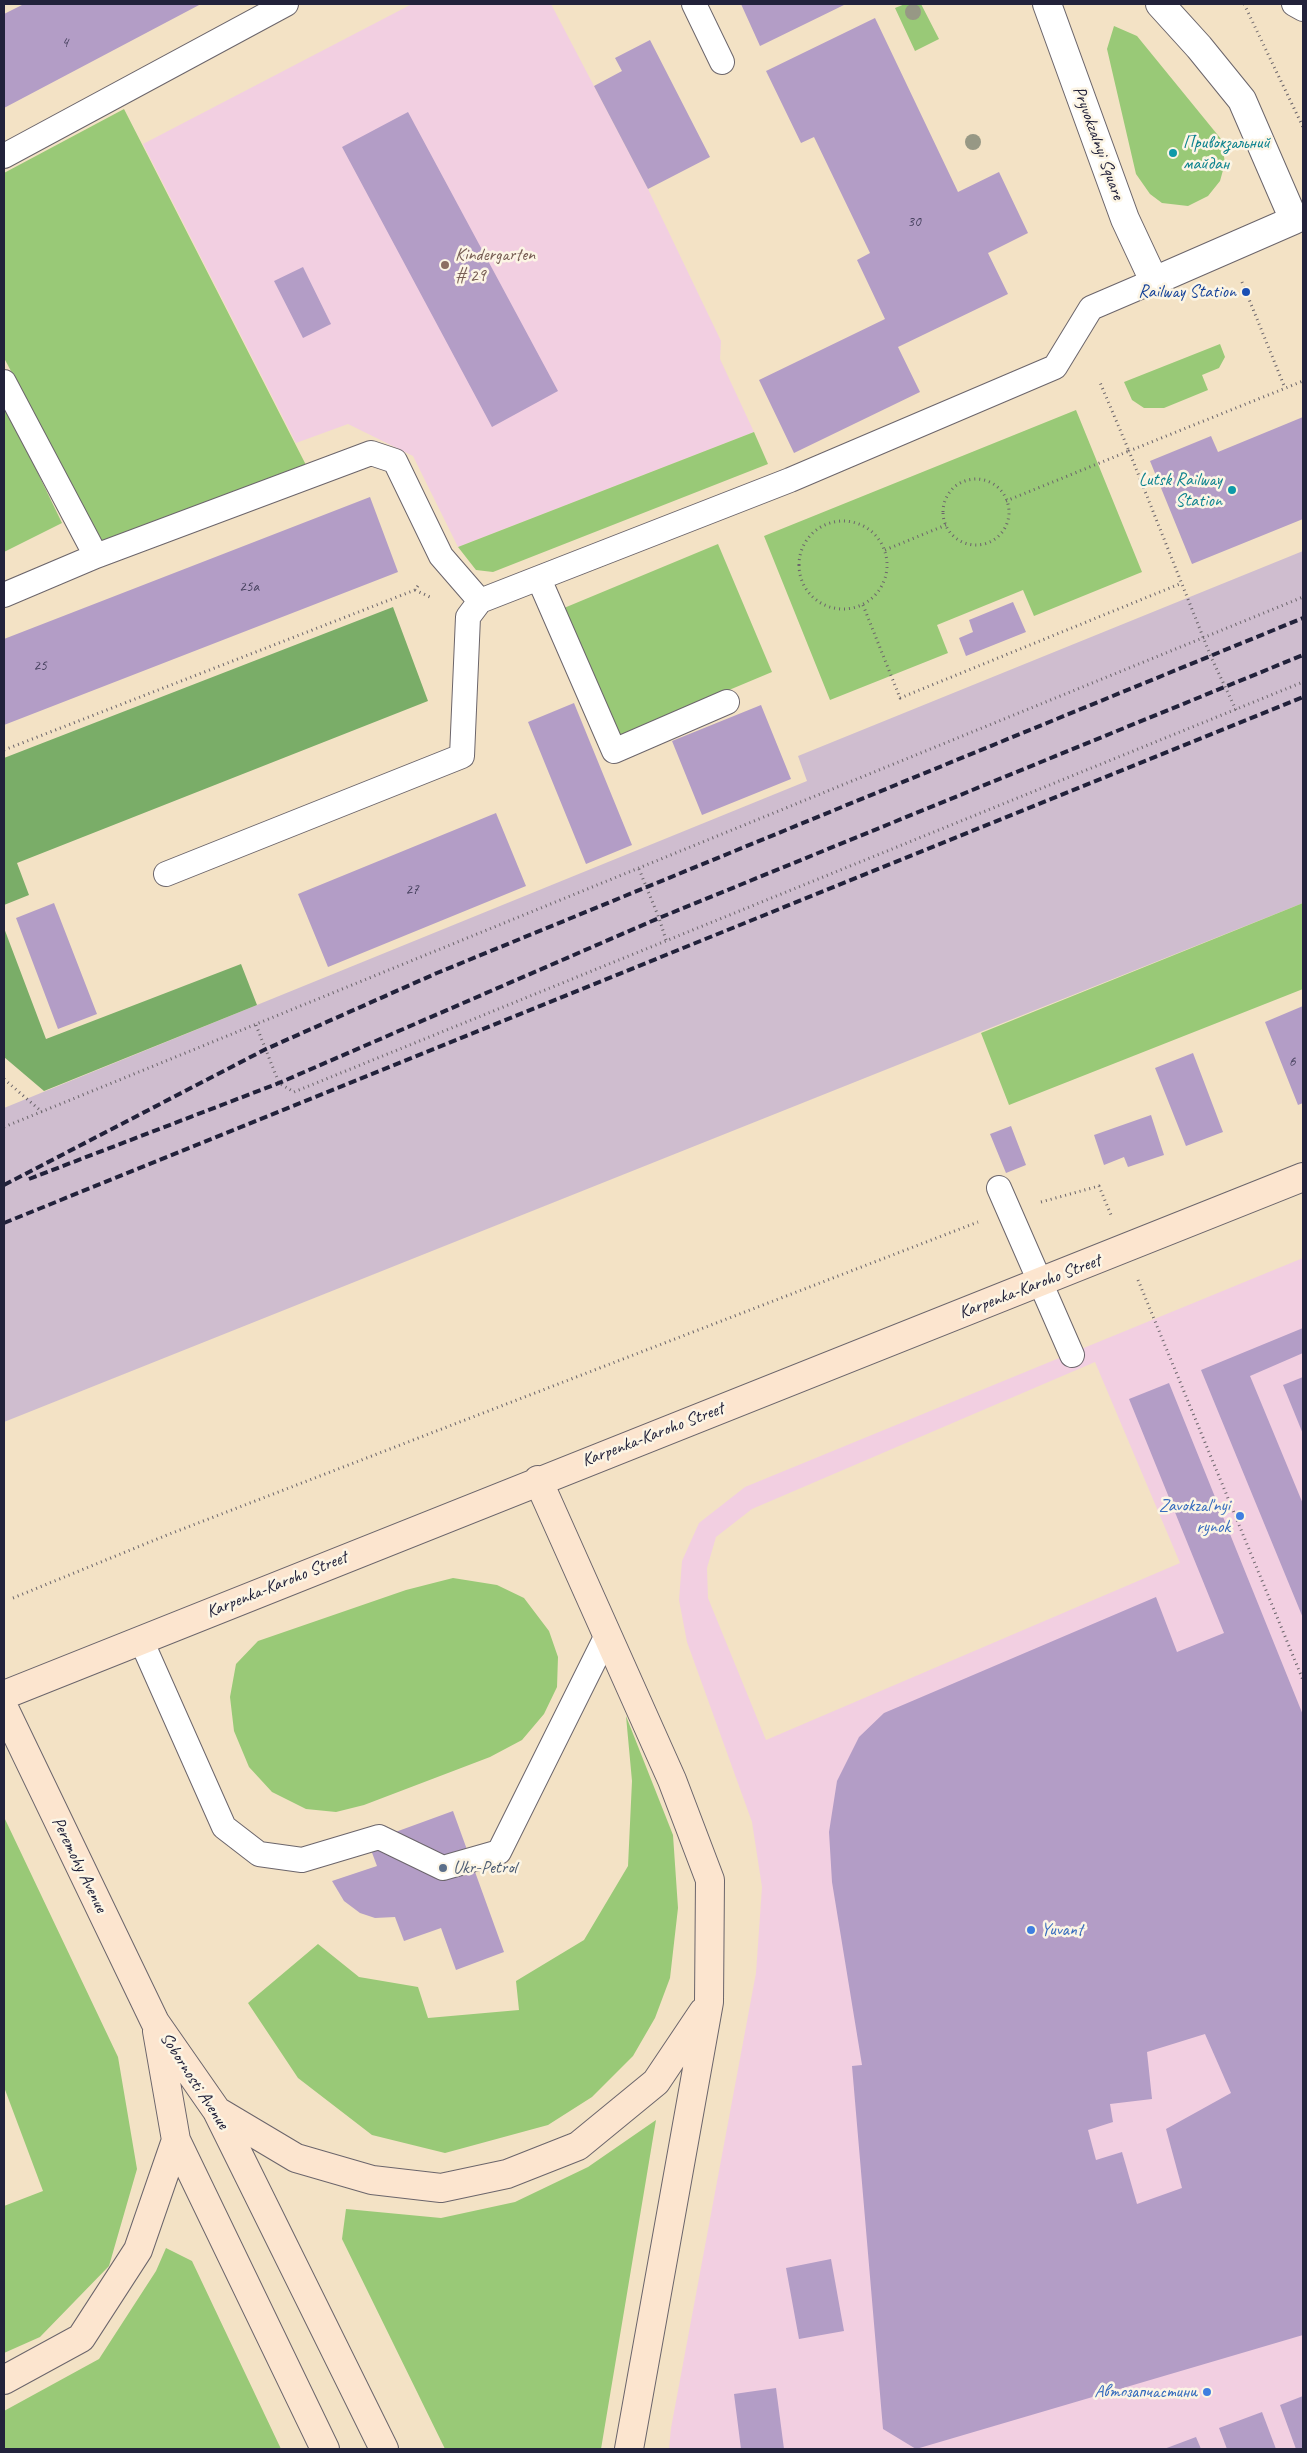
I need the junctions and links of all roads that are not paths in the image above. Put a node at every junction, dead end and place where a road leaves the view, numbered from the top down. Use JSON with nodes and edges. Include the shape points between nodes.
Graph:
{"nodes":[{"id":1,"x":694,"y":4,"type":"edge"},
{"id":2,"x":1047,"y":4,"type":"edge"},
{"id":3,"x":1160,"y":4,"type":"edge"},
{"id":4,"x":1294,"y":4,"type":"edge"},
{"id":5,"x":275,"y":6,"type":"edge"},
{"id":6,"x":1303,"y":8,"type":"edge"},
{"id":7,"x":722,"y":62,"type":"dead end"},
{"id":8,"x":4,"y":156,"type":"edge"},
{"id":9,"x":1299,"y":218,"type":"edge"},
{"id":10,"x":1154,"y":281,"type":"junction"},
{"id":11,"x":4,"y":382,"type":"edge"},
{"id":12,"x":96,"y":556,"type":"junction"},
{"id":13,"x":539,"y":579,"type":"junction"},
{"id":14,"x":4,"y":595,"type":"edge"},
{"id":15,"x":480,"y":601,"type":"junction"},
{"id":16,"x":727,"y":702,"type":"dead end"},
{"id":17,"x":166,"y":874,"type":"dead end"},
{"id":18,"x":1303,"y":1177,"type":"edge"},
{"id":19,"x":999,"y":1188,"type":"dead end"},
{"id":20,"x":1041,"y":1282,"type":"junction"},
{"id":21,"x":1072,"y":1355,"type":"dead end"},
{"id":22,"x":538,"y":1480,"type":"junction"},
{"id":23,"x":607,"y":1635,"type":"junction"},
{"id":24,"x":141,"y":1640,"type":"junction"},
{"id":25,"x":4,"y":1695,"type":"edge"},
{"id":26,"x":4,"y":1708,"type":"edge"},
{"id":27,"x":709,"y":2002,"type":"junction"},
{"id":28,"x":155,"y":2022,"type":"junction"},
{"id":29,"x":216,"y":2110,"type":"junction"},
{"id":30,"x":176,"y":2140,"type":"junction"},
{"id":31,"x":4,"y":2380,"type":"edge"},
{"id":32,"x":325,"y":2449,"type":"edge"},
{"id":33,"x":384,"y":2449,"type":"edge"},
{"id":34,"x":629,"y":2449,"type":"edge"}],
"edges":[{"from":1,"to":7,"type":"lane"},
{"from":2,"to":10,"type":"street","name":"Pryvokzalnyi Square","via":[[1125,219]]},
{"from":3,"to":9,"type":"street","via":[[1242,100]]},
{"from":4,"to":6,"type":"lane"},
{"from":5,"to":8,"type":"lane"},
{"from":9,"to":10,"type":"street"},
{"from":10,"to":13,"type":"lane","via":[[1091,308],[1055,367],[790,480]]},
{"from":11,"to":12,"type":"lane"},
{"from":12,"to":14,"type":"lane"},
{"from":12,"to":15,"type":"lane","via":[[371,453],[395,461],[441,556]]},
{"from":13,"to":15,"type":"lane"},
{"from":13,"to":16,"type":"lane","via":[[614,751]]},
{"from":15,"to":17,"type":"lane","via":[[468,617],[462,756]]},
{"from":18,"to":20,"type":"main road","name":"Karpenka-Karoho Street"},
{"from":19,"to":20,"type":"lane"},
{"from":20,"to":21,"type":"lane"},
{"from":20,"to":22,"type":"main road","name":"Karpenka-Karoho Street"},
{"from":22,"to":23,"type":"main road"},
{"from":22,"to":24,"type":"main road","name":"Karpenka-Karoho Street"},
{"from":23,"to":24,"type":"lane","via":[[499,1852],[444,1868],[379,1837],[302,1860],[259,1854],[224,1826]]},
{"from":23,"to":27,"type":"main road","via":[[672,1780],[710,1880]]},
{"from":24,"to":25,"type":"main road","name":"Karpenka-Karoho Street"},
{"from":26,"to":28,"type":"main road","name":"Peremohy Avenue"},
{"from":27,"to":29,"type":"main road","via":[[656,2082],[578,2146],[507,2174],[441,2188],[372,2180],[296,2158]]},
{"from":27,"to":34,"type":"main road"},
{"from":28,"to":29,"type":"main road","name":"Sobornosti Avenue"},
{"from":28,"to":30,"type":"main road","name":"Sobornosti Avenue"},
{"from":29,"to":33,"type":"main road","name":"Sobornosti Avenue"},
{"from":30,"to":31,"type":"main road","via":[[138,2250],[81,2338]]},
{"from":30,"to":32,"type":"main road","name":"Sobornosti Avenue"}]}
